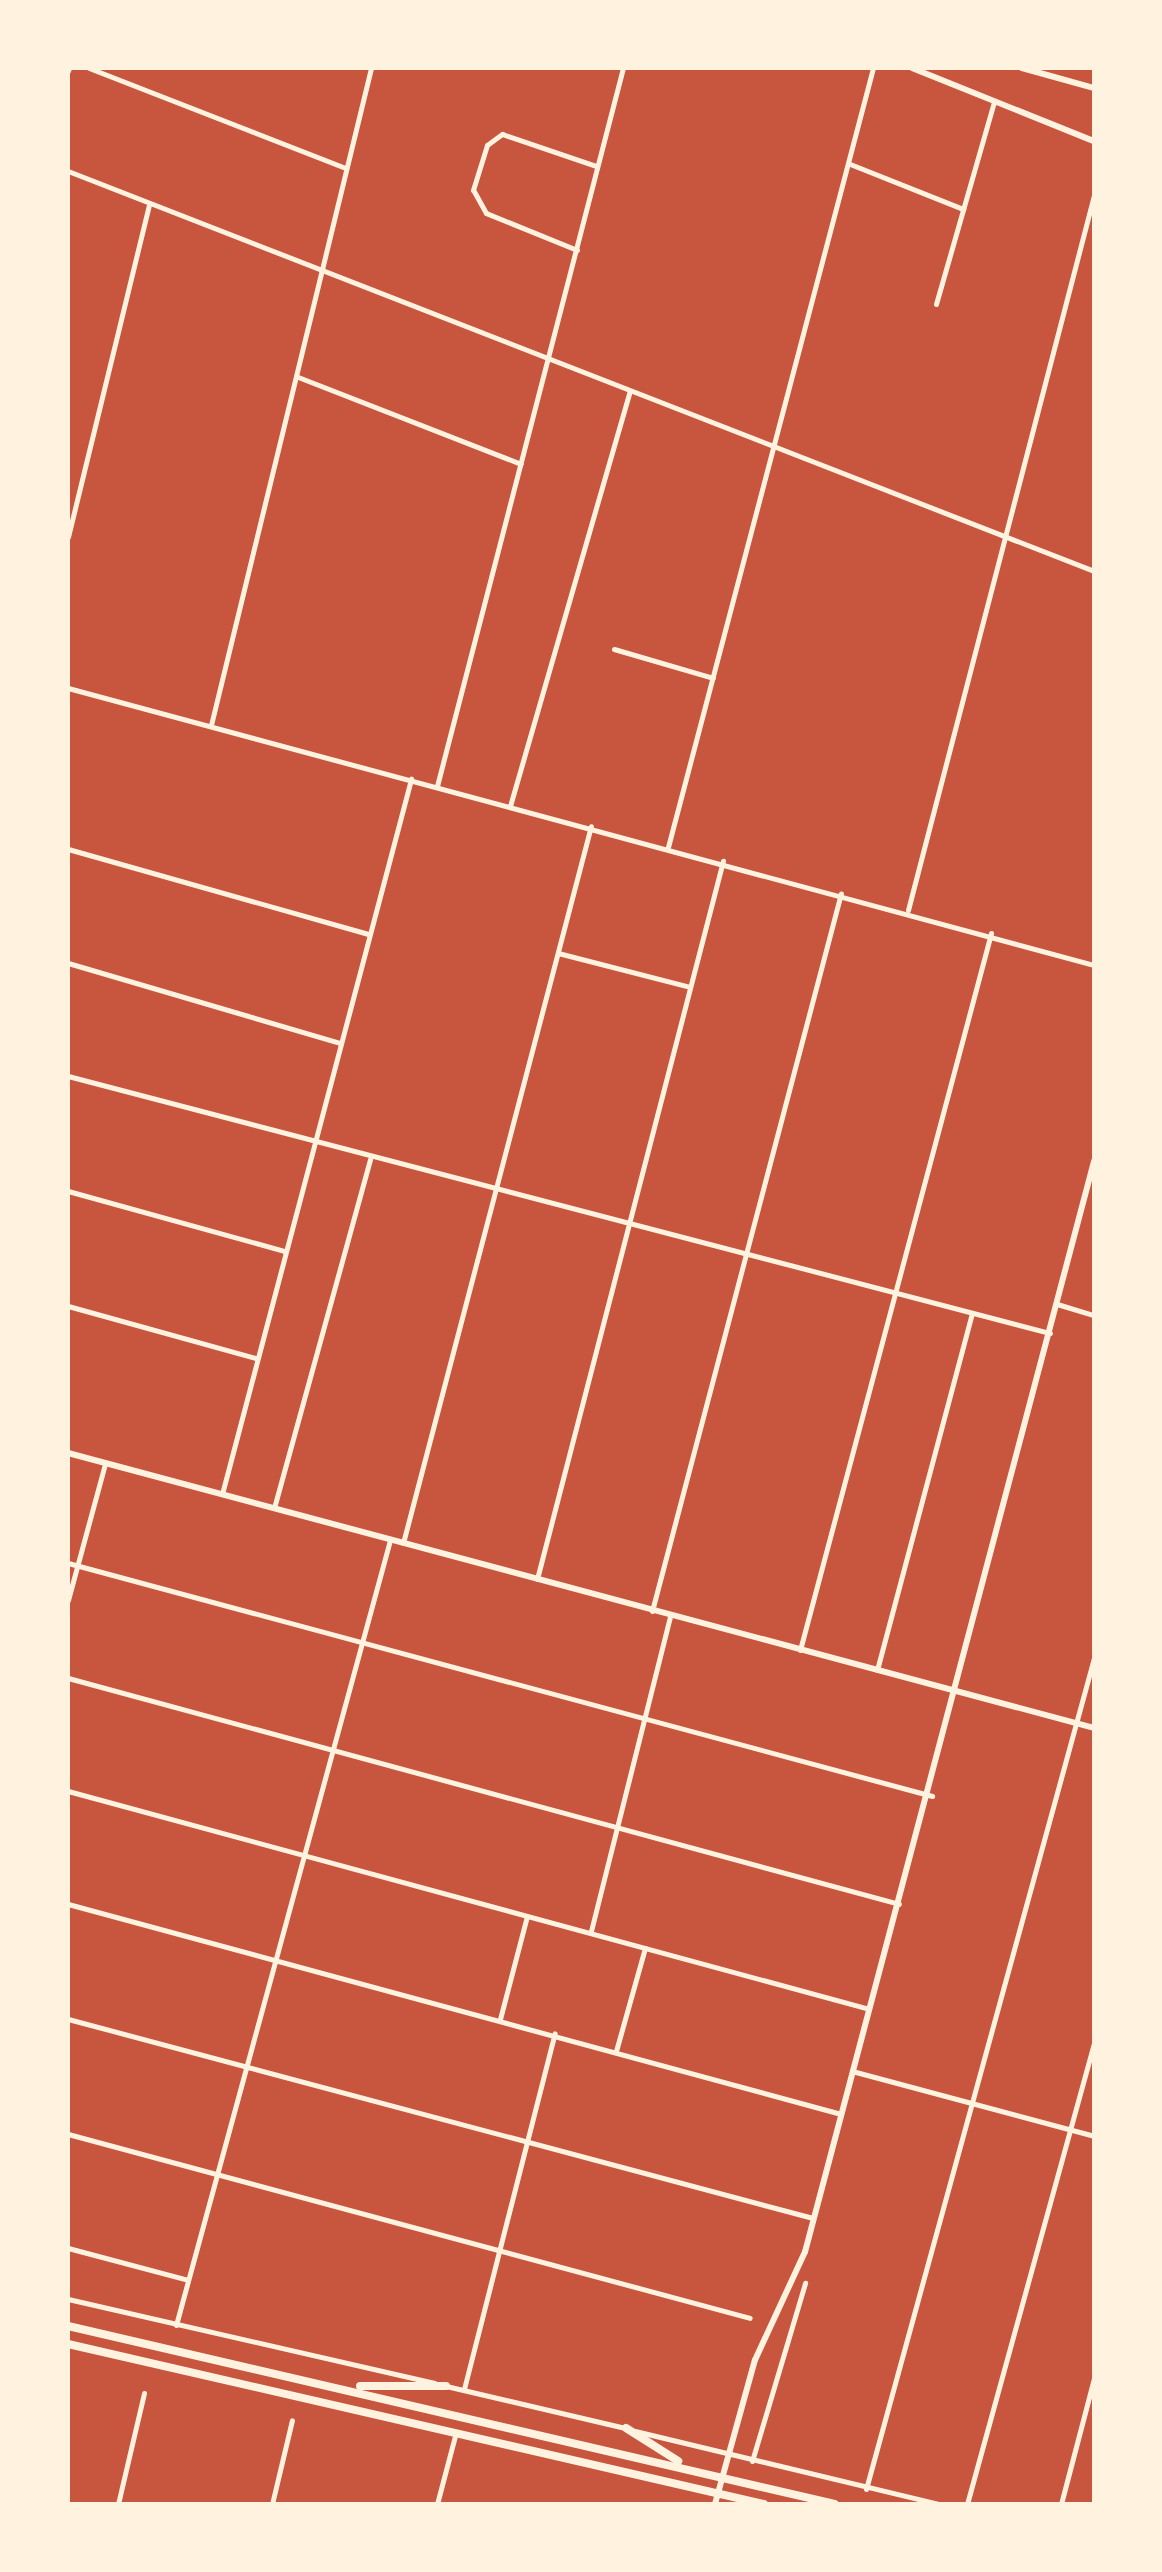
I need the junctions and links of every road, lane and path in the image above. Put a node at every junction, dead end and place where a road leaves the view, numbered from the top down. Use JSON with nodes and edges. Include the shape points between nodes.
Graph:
{"nodes":[{"id":1,"x":88,"y":68,"type":"edge"},
{"id":2,"x":370,"y":68,"type":"edge"},
{"id":3,"x":622,"y":68,"type":"edge"},
{"id":4,"x":873,"y":68,"type":"edge"},
{"id":5,"x":912,"y":68,"type":"edge"},
{"id":6,"x":1022,"y":68,"type":"edge"},
{"id":7,"x":1094,"y":88,"type":"edge"},
{"id":8,"x":994,"y":102,"type":"junction"},
{"id":9,"x":1094,"y":141,"type":"edge"},
{"id":10,"x":850,"y":164,"type":"junction"},
{"id":11,"x":597,"y":166,"type":"junction"},
{"id":12,"x":346,"y":168,"type":"junction"},
{"id":13,"x":68,"y":171,"type":"edge"},
{"id":14,"x":1094,"y":196,"type":"edge"},
{"id":15,"x":150,"y":204,"type":"junction"},
{"id":16,"x":963,"y":209,"type":"junction"},
{"id":17,"x":577,"y":250,"type":"junction"},
{"id":18,"x":323,"y":270,"type":"junction"},
{"id":19,"x":936,"y":304,"type":"dead end"},
{"id":20,"x":549,"y":360,"type":"junction"},
{"id":21,"x":298,"y":377,"type":"junction"},
{"id":22,"x":630,"y":392,"type":"junction"},
{"id":23,"x":774,"y":445,"type":"junction"},
{"id":24,"x":521,"y":464,"type":"junction"},
{"id":25,"x":68,"y":537,"type":"edge"},
{"id":26,"x":1008,"y":537,"type":"junction"},
{"id":27,"x":1094,"y":571,"type":"edge"},
{"id":28,"x":614,"y":649,"type":"dead end"},
{"id":29,"x":714,"y":678,"type":"junction"},
{"id":30,"x":68,"y":688,"type":"edge"},
{"id":31,"x":211,"y":726,"type":"junction"},
{"id":32,"x":410,"y":779,"type":"junction"},
{"id":33,"x":437,"y":786,"type":"junction"},
{"id":34,"x":510,"y":806,"type":"junction"},
{"id":35,"x":591,"y":826,"type":"junction"},
{"id":36,"x":668,"y":846,"type":"junction"},
{"id":37,"x":68,"y":850,"type":"edge"},
{"id":38,"x":724,"y":861,"type":"junction"},
{"id":39,"x":841,"y":892,"type":"junction"},
{"id":40,"x":908,"y":910,"type":"junction"},
{"id":41,"x":991,"y":933,"type":"junction"},
{"id":42,"x":369,"y":934,"type":"junction"},
{"id":43,"x":558,"y":953,"type":"junction"},
{"id":44,"x":68,"y":963,"type":"edge"},
{"id":45,"x":1094,"y":965,"type":"edge"},
{"id":46,"x":690,"y":987,"type":"junction"},
{"id":47,"x":340,"y":1043,"type":"junction"},
{"id":48,"x":68,"y":1076,"type":"edge"},
{"id":49,"x":316,"y":1144,"type":"junction"},
{"id":50,"x":370,"y":1158,"type":"junction"},
{"id":51,"x":1094,"y":1161,"type":"edge"},
{"id":52,"x":498,"y":1191,"type":"junction"},
{"id":53,"x":68,"y":1192,"type":"edge"},
{"id":54,"x":630,"y":1223,"type":"junction"},
{"id":55,"x":284,"y":1251,"type":"junction"},
{"id":56,"x":747,"y":1252,"type":"junction"},
{"id":57,"x":896,"y":1292,"type":"junction"},
{"id":58,"x":1057,"y":1304,"type":"junction"},
{"id":59,"x":68,"y":1306,"type":"edge"},
{"id":60,"x":972,"y":1314,"type":"junction"},
{"id":61,"x":1094,"y":1314,"type":"edge"},
{"id":62,"x":1050,"y":1333,"type":"junction"},
{"id":63,"x":256,"y":1358,"type":"junction"},
{"id":64,"x":68,"y":1454,"type":"edge"},
{"id":65,"x":105,"y":1464,"type":"junction"},
{"id":66,"x":222,"y":1494,"type":"junction"},
{"id":67,"x":274,"y":1508,"type":"junction"},
{"id":68,"x":390,"y":1540,"type":"junction"},
{"id":69,"x":403,"y":1543,"type":"junction"},
{"id":70,"x":68,"y":1564,"type":"edge"},
{"id":71,"x":76,"y":1566,"type":"junction"},
{"id":72,"x":536,"y":1579,"type":"junction"},
{"id":73,"x":68,"y":1600,"type":"edge"},
{"id":74,"x":652,"y":1611,"type":"junction"},
{"id":75,"x":670,"y":1616,"type":"junction"},
{"id":76,"x":361,"y":1644,"type":"junction"},
{"id":77,"x":800,"y":1650,"type":"junction"},
{"id":78,"x":1094,"y":1658,"type":"edge"},
{"id":79,"x":877,"y":1670,"type":"junction"},
{"id":80,"x":68,"y":1678,"type":"edge"},
{"id":81,"x":958,"y":1692,"type":"junction"},
{"id":82,"x":644,"y":1720,"type":"junction"},
{"id":83,"x":1078,"y":1724,"type":"junction"},
{"id":84,"x":1094,"y":1728,"type":"edge"},
{"id":85,"x":333,"y":1750,"type":"junction"},
{"id":86,"x":68,"y":1791,"type":"edge"},
{"id":87,"x":932,"y":1796,"type":"junction"},
{"id":88,"x":618,"y":1826,"type":"junction"},
{"id":89,"x":304,"y":1856,"type":"junction"},
{"id":90,"x":68,"y":1904,"type":"edge"},
{"id":91,"x":899,"y":1904,"type":"junction"},
{"id":92,"x":527,"y":1916,"type":"junction"},
{"id":93,"x":591,"y":1931,"type":"junction"},
{"id":94,"x":646,"y":1947,"type":"junction"},
{"id":95,"x":276,"y":1960,"type":"junction"},
{"id":96,"x":870,"y":2009,"type":"junction"},
{"id":97,"x":68,"y":2019,"type":"edge"},
{"id":98,"x":500,"y":2019,"type":"junction"},
{"id":99,"x":555,"y":2034,"type":"junction"},
{"id":100,"x":1094,"y":2044,"type":"edge"},
{"id":101,"x":616,"y":2051,"type":"junction"},
{"id":102,"x":249,"y":2067,"type":"junction"},
{"id":103,"x":852,"y":2072,"type":"junction"},
{"id":104,"x":974,"y":2104,"type":"junction"},
{"id":105,"x":840,"y":2114,"type":"junction"},
{"id":106,"x":1072,"y":2130,"type":"junction"},
{"id":107,"x":68,"y":2134,"type":"edge"},
{"id":108,"x":1094,"y":2136,"type":"edge"},
{"id":109,"x":526,"y":2143,"type":"junction"},
{"id":110,"x":218,"y":2174,"type":"junction"},
{"id":111,"x":814,"y":2218,"type":"junction"},
{"id":112,"x":68,"y":2248,"type":"edge"},
{"id":113,"x":498,"y":2248,"type":"junction"},
{"id":114,"x":188,"y":2280,"type":"junction"},
{"id":115,"x":804,"y":2283,"type":"dead end"},
{"id":116,"x":68,"y":2300,"type":"edge"},
{"id":117,"x":750,"y":2318,"type":"dead end"},
{"id":118,"x":176,"y":2325,"type":"junction"},
{"id":119,"x":68,"y":2326,"type":"edge"},
{"id":120,"x":68,"y":2344,"type":"edge"},
{"id":121,"x":1094,"y":2378,"type":"edge"},
{"id":122,"x":355,"y":2386,"type":"junction"},
{"id":123,"x":446,"y":2386,"type":"junction"},
{"id":124,"x":463,"y":2390,"type":"junction"},
{"id":125,"x":144,"y":2393,"type":"dead end"},
{"id":126,"x":292,"y":2420,"type":"dead end"},
{"id":127,"x":626,"y":2428,"type":"junction"},
{"id":128,"x":456,"y":2430,"type":"junction"},
{"id":129,"x":752,"y":2461,"type":"junction"},
{"id":130,"x":686,"y":2466,"type":"junction"},
{"id":131,"x":866,"y":2489,"type":"junction"},
{"id":132,"x":740,"y":2502,"type":"edge"},
{"id":133,"x":118,"y":2504,"type":"edge"},
{"id":134,"x":272,"y":2504,"type":"edge"},
{"id":135,"x":437,"y":2504,"type":"edge"},
{"id":136,"x":715,"y":2504,"type":"edge"},
{"id":137,"x":764,"y":2504,"type":"edge"},
{"id":138,"x":835,"y":2504,"type":"edge"},
{"id":139,"x":938,"y":2504,"type":"edge"},
{"id":140,"x":967,"y":2504,"type":"edge"},
{"id":141,"x":1061,"y":2504,"type":"edge"}],
"edges":[{"from":1,"to":12,"type":"street"},
{"from":2,"to":12,"type":"street"},
{"from":3,"to":11,"type":"street"},
{"from":4,"to":10,"type":"street"},
{"from":5,"to":8,"type":"street"},
{"from":6,"to":7,"type":"street"},
{"from":8,"to":9,"type":"street"},
{"from":8,"to":16,"type":"street"},
{"from":10,"to":16,"type":"street"},
{"from":10,"to":23,"type":"street"},
{"from":11,"to":17,"type":"street"},
{"from":11,"to":17,"type":"street","via":[[495,136],[473,190],[486,213]]},
{"from":12,"to":18,"type":"street"},
{"from":13,"to":15,"type":"street"},
{"from":14,"to":26,"type":"street"},
{"from":15,"to":18,"type":"street"},
{"from":15,"to":25,"type":"street"},
{"from":16,"to":19,"type":"street"},
{"from":17,"to":20,"type":"street"},
{"from":18,"to":20,"type":"street"},
{"from":18,"to":21,"type":"street"},
{"from":20,"to":22,"type":"street"},
{"from":20,"to":24,"type":"street"},
{"from":21,"to":24,"type":"street"},
{"from":21,"to":31,"type":"street"},
{"from":22,"to":23,"type":"street"},
{"from":22,"to":34,"type":"street"},
{"from":23,"to":26,"type":"street"},
{"from":23,"to":29,"type":"street"},
{"from":24,"to":33,"type":"street"},
{"from":26,"to":27,"type":"street"},
{"from":26,"to":40,"type":"street"},
{"from":28,"to":29,"type":"street"},
{"from":29,"to":36,"type":"street"},
{"from":30,"to":31,"type":"street"},
{"from":31,"to":32,"type":"street"},
{"from":32,"to":33,"type":"street"},
{"from":32,"to":42,"type":"street"},
{"from":33,"to":34,"type":"street"},
{"from":34,"to":35,"type":"street"},
{"from":35,"to":36,"type":"street"},
{"from":35,"to":43,"type":"street"},
{"from":36,"to":38,"type":"street"},
{"from":37,"to":42,"type":"street"},
{"from":38,"to":39,"type":"street"},
{"from":38,"to":46,"type":"street"},
{"from":39,"to":40,"type":"street"},
{"from":39,"to":56,"type":"street"},
{"from":40,"to":41,"type":"street"},
{"from":41,"to":45,"type":"street"},
{"from":41,"to":57,"type":"street"},
{"from":42,"to":47,"type":"street"},
{"from":43,"to":46,"type":"street"},
{"from":43,"to":52,"type":"street"},
{"from":44,"to":47,"type":"street"},
{"from":46,"to":54,"type":"street"},
{"from":47,"to":49,"type":"street"},
{"from":48,"to":49,"type":"street"},
{"from":49,"to":50,"type":"street"},
{"from":49,"to":55,"type":"street"},
{"from":50,"to":52,"type":"street"},
{"from":50,"to":67,"type":"street"},
{"from":51,"to":58,"type":"street"},
{"from":52,"to":54,"type":"street"},
{"from":52,"to":69,"type":"street"},
{"from":53,"to":55,"type":"street"},
{"from":54,"to":56,"type":"street"},
{"from":54,"to":72,"type":"street"},
{"from":55,"to":63,"type":"street"},
{"from":56,"to":57,"type":"street"},
{"from":56,"to":74,"type":"street"},
{"from":57,"to":60,"type":"street"},
{"from":57,"to":77,"type":"street"},
{"from":58,"to":61,"type":"street"},
{"from":58,"to":62,"type":"street"},
{"from":59,"to":63,"type":"street"},
{"from":60,"to":62,"type":"street"},
{"from":60,"to":79,"type":"street"},
{"from":62,"to":81,"type":"street"},
{"from":63,"to":66,"type":"street"},
{"from":64,"to":65,"type":"street"},
{"from":65,"to":66,"type":"street"},
{"from":65,"to":71,"type":"street"},
{"from":66,"to":67,"type":"street"},
{"from":67,"to":68,"type":"street"},
{"from":68,"to":69,"type":"street"},
{"from":68,"to":76,"type":"street"},
{"from":69,"to":72,"type":"street"},
{"from":70,"to":71,"type":"street"},
{"from":71,"to":73,"type":"street"},
{"from":71,"to":76,"type":"street"},
{"from":72,"to":74,"type":"street"},
{"from":74,"to":75,"type":"street"},
{"from":75,"to":77,"type":"street"},
{"from":75,"to":82,"type":"street"},
{"from":76,"to":82,"type":"street"},
{"from":76,"to":85,"type":"street"},
{"from":77,"to":79,"type":"street"},
{"from":78,"to":83,"type":"street"},
{"from":79,"to":81,"type":"street"},
{"from":80,"to":85,"type":"street"},
{"from":81,"to":83,"type":"street"},
{"from":81,"to":87,"type":"street"},
{"from":82,"to":87,"type":"street"},
{"from":82,"to":88,"type":"street"},
{"from":83,"to":84,"type":"street"},
{"from":83,"to":104,"type":"street"},
{"from":85,"to":88,"type":"street"},
{"from":85,"to":89,"type":"street"},
{"from":86,"to":89,"type":"street"},
{"from":87,"to":91,"type":"street"},
{"from":88,"to":91,"type":"street"},
{"from":88,"to":93,"type":"street"},
{"from":89,"to":92,"type":"street"},
{"from":89,"to":95,"type":"street"},
{"from":90,"to":95,"type":"street"},
{"from":91,"to":96,"type":"street"},
{"from":92,"to":93,"type":"street"},
{"from":92,"to":98,"type":"street"},
{"from":93,"to":94,"type":"street"},
{"from":94,"to":96,"type":"street"},
{"from":94,"to":101,"type":"street"},
{"from":95,"to":98,"type":"street"},
{"from":95,"to":102,"type":"street"},
{"from":96,"to":103,"type":"street"},
{"from":97,"to":102,"type":"street"},
{"from":98,"to":99,"type":"street"},
{"from":99,"to":101,"type":"street"},
{"from":99,"to":109,"type":"street"},
{"from":100,"to":106,"type":"street"},
{"from":101,"to":105,"type":"street"},
{"from":102,"to":109,"type":"street"},
{"from":102,"to":110,"type":"street"},
{"from":103,"to":104,"type":"street"},
{"from":103,"to":105,"type":"street"},
{"from":104,"to":106,"type":"street"},
{"from":104,"to":131,"type":"street"},
{"from":105,"to":111,"type":"street"},
{"from":106,"to":108,"type":"street"},
{"from":106,"to":140,"type":"street"},
{"from":107,"to":110,"type":"street"},
{"from":109,"to":111,"type":"street"},
{"from":109,"to":113,"type":"street"},
{"from":110,"to":113,"type":"street"},
{"from":110,"to":114,"type":"street"},
{"from":111,"to":136,"type":"street"},
{"from":112,"to":114,"type":"street"},
{"from":113,"to":117,"type":"street"},
{"from":113,"to":124,"type":"street"},
{"from":114,"to":118,"type":"street"},
{"from":115,"to":129,"type":"street"},
{"from":116,"to":118,"type":"street"},
{"from":118,"to":123,"type":"street"},
{"from":119,"to":122,"type":"main road"},
{"from":120,"to":128,"type":"main road"},
{"from":121,"to":141,"type":"street"},
{"from":122,"to":123,"type":"main road"},
{"from":122,"to":130,"type":"main road"},
{"from":123,"to":124,"type":"street"},
{"from":124,"to":127,"type":"street"},
{"from":125,"to":133,"type":"street"},
{"from":126,"to":134,"type":"street"},
{"from":127,"to":129,"type":"street"},
{"from":127,"to":130,"type":"main road"},
{"from":128,"to":132,"type":"main road"},
{"from":128,"to":135,"type":"street"},
{"from":129,"to":131,"type":"street"},
{"from":130,"to":138,"type":"main road"},
{"from":131,"to":139,"type":"street"},
{"from":132,"to":137,"type":"main road"}]}
